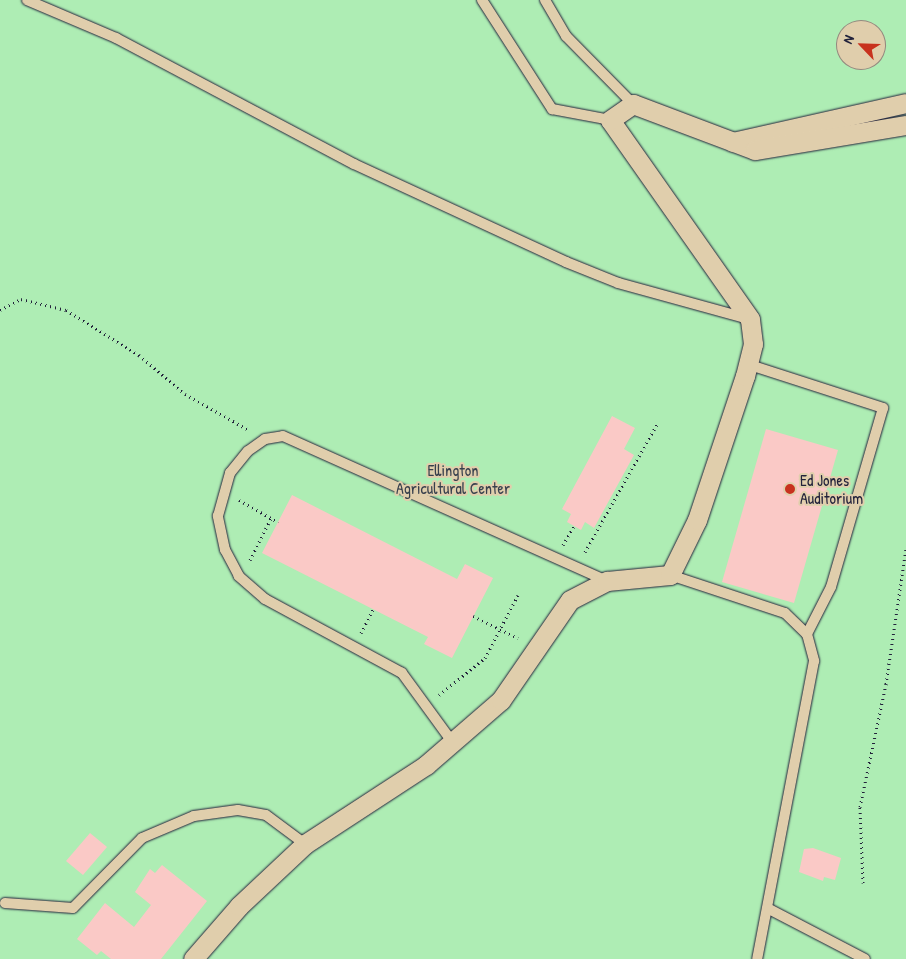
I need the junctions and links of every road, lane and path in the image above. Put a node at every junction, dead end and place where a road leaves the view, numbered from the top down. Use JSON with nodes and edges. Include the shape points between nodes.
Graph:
{"nodes":[{"id":1,"x":27,"y":0,"type":"edge"},
{"id":2,"x":482,"y":0,"type":"edge"},
{"id":3,"x":545,"y":0,"type":"edge"},
{"id":4,"x":633,"y":104,"type":"junction"},
{"id":5,"x":900,"y":104,"type":"edge"},
{"id":6,"x":610,"y":120,"type":"junction"},
{"id":7,"x":902,"y":126,"type":"edge"},
{"id":8,"x":733,"y":142,"type":"junction"},
{"id":9,"x":0,"y":310,"type":"edge"},
{"id":10,"x":750,"y":319,"type":"junction"},
{"id":11,"x":747,"y":364,"type":"junction"},
{"id":12,"x":657,"y":424,"type":"dead end"},
{"id":13,"x":258,"y":443,"type":"junction"},
{"id":14,"x":223,"y":491,"type":"junction"},
{"id":15,"x":271,"y":518,"type":"junction"},
{"id":16,"x":278,"y":522,"type":"dead end"},
{"id":17,"x":906,"y":548,"type":"edge"},
{"id":18,"x":577,"y":568,"type":"junction"},
{"id":19,"x":670,"y":575,"type":"junction"},
{"id":20,"x":240,"y":577,"type":"junction"},
{"id":21,"x":607,"y":581,"type":"junction"},
{"id":22,"x":518,"y":594,"type":"dead end"},
{"id":23,"x":373,"y":609,"type":"dead end"},
{"id":24,"x":474,"y":616,"type":"dead end"},
{"id":25,"x":500,"y":629,"type":"junction"},
{"id":26,"x":806,"y":634,"type":"junction"},
{"id":27,"x":355,"y":645,"type":"junction"},
{"id":28,"x":535,"y":646,"type":"junction"},
{"id":29,"x":425,"y":706,"type":"junction"},
{"id":30,"x":453,"y":743,"type":"junction"},
{"id":31,"x":305,"y":844,"type":"junction"},
{"id":32,"x":863,"y":883,"type":"dead end"},
{"id":33,"x":5,"y":903,"type":"dead end"},
{"id":34,"x":769,"y":909,"type":"junction"},
{"id":35,"x":193,"y":959,"type":"edge"},
{"id":36,"x":757,"y":959,"type":"edge"},
{"id":37,"x":865,"y":959,"type":"edge"}],
"edges":[{"from":1,"to":10,"type":"lane","via":[[116,38],[354,164],[566,262],[618,282]]},
{"from":2,"to":6,"type":"lane","via":[[552,109]]},
{"from":3,"to":4,"type":"lane","via":[[566,36]]},
{"from":4,"to":6,"type":"street"},
{"from":4,"to":8,"type":"street"},
{"from":5,"to":7,"type":"street"},
{"from":5,"to":8,"type":"street"},
{"from":6,"to":10,"type":"street"},
{"from":7,"to":8,"type":"street","via":[[779,149],[755,150]]},
{"from":9,"to":13,"type":"path","via":[[21,299],[66,310],[139,356],[185,394],[241,424]]},
{"from":10,"to":11,"type":"street","via":[[753,344]]},
{"from":11,"to":19,"type":"street","via":[[697,520]]},
{"from":11,"to":26,"type":"lane","via":[[883,408],[832,587]]},
{"from":12,"to":18,"type":"path"},
{"from":13,"to":14,"type":"lane","via":[[238,462]]},
{"from":13,"to":18,"type":"lane","via":[[283,436]]},
{"from":14,"to":15,"type":"path"},
{"from":14,"to":20,"type":"lane","via":[[219,533]]},
{"from":15,"to":16,"type":"path"},
{"from":15,"to":20,"type":"path"},
{"from":17,"to":32,"type":"path","via":[[886,684],[860,807]]},
{"from":18,"to":21,"type":"lane"},
{"from":19,"to":21,"type":"street"},
{"from":19,"to":26,"type":"lane","via":[[785,613]]},
{"from":20,"to":27,"type":"lane","via":[[265,599]]},
{"from":21,"to":28,"type":"street","via":[[570,600]]},
{"from":22,"to":25,"type":"path"},
{"from":23,"to":27,"type":"path"},
{"from":24,"to":25,"type":"path"},
{"from":25,"to":28,"type":"path"},
{"from":25,"to":29,"type":"path","via":[[484,658]]},
{"from":26,"to":34,"type":"lane","via":[[814,661]]},
{"from":27,"to":29,"type":"lane","via":[[402,673]]},
{"from":28,"to":30,"type":"street","via":[[510,690]]},
{"from":29,"to":30,"type":"lane"},
{"from":30,"to":31,"type":"street"},
{"from":31,"to":33,"type":"lane","via":[[266,816],[238,810],[194,816],[142,838],[73,908]]},
{"from":31,"to":35,"type":"street","via":[[239,906]]},
{"from":34,"to":36,"type":"lane"},
{"from":34,"to":37,"type":"lane"}]}
